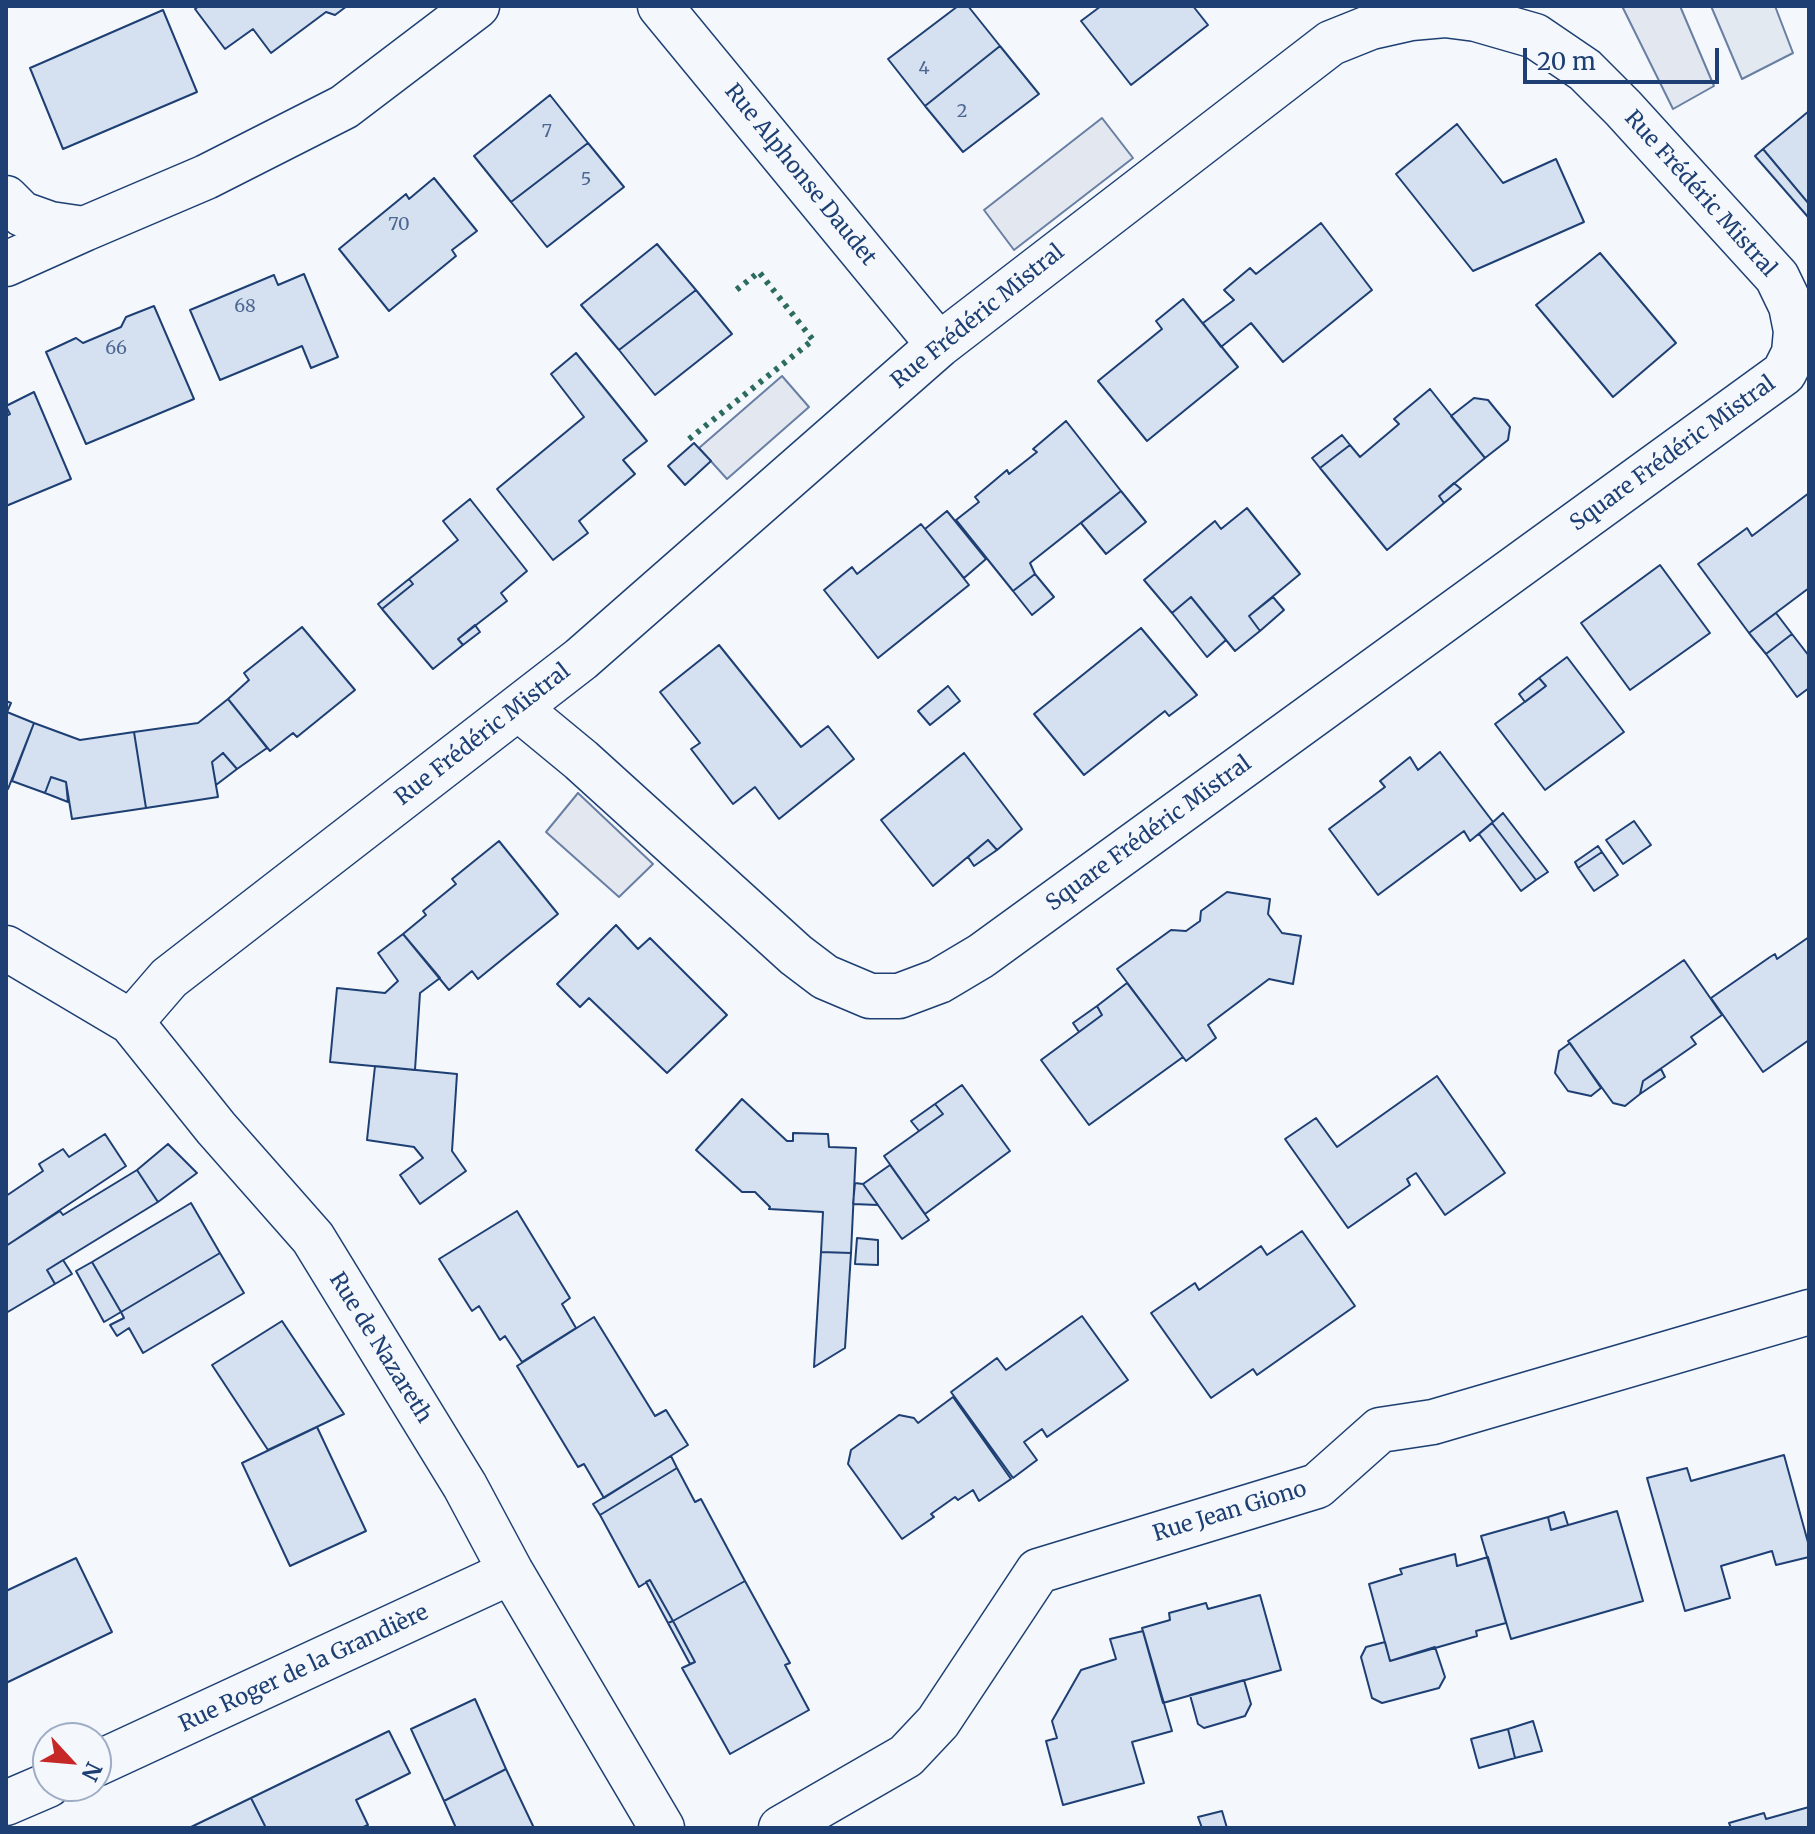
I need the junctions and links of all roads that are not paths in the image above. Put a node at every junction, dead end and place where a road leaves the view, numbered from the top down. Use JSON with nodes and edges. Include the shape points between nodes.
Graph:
{"nodes":[{"id":1,"x":477,"y":6,"type":"edge"},
{"id":2,"x":660,"y":6,"type":"edge"},
{"id":3,"x":6,"y":198,"type":"edge"},
{"id":4,"x":84,"y":229,"type":"junction"},
{"id":5,"x":6,"y":264,"type":"edge"},
{"id":6,"x":939,"y":345,"type":"junction"},
{"id":7,"x":1797,"y":375,"type":"edge"},
{"id":8,"x":518,"y":708,"type":"junction"},
{"id":9,"x":6,"y":948,"type":"edge"},
{"id":10,"x":131,"y":1022,"type":"junction"},
{"id":11,"x":1809,"y":1312,"type":"edge"},
{"id":12,"x":511,"y":1572,"type":"junction"},
{"id":13,"x":112,"y":1757,"type":"edge"},
{"id":14,"x":32,"y":1792,"type":"edge"},
{"id":15,"x":6,"y":1803,"type":"edge"},
{"id":16,"x":662,"y":1828,"type":"edge"},
{"id":17,"x":781,"y":1828,"type":"edge"}],
"edges":[{"from":1,"to":4,"type":"street","via":[[344,107],[206,177]]},
{"from":2,"to":6,"type":"street","name":"Rue Alphonse Daudet"},
{"from":3,"to":4,"type":"street","via":[[22,214]]},
{"from":4,"to":5,"type":"street"},
{"from":6,"to":7,"type":"street","name":"Rue Frédéric Mistral","via":[[1331,43],[1371,27],[1445,15],[1535,36],[1585,70],[1623,108],[1777,277],[1791,306]]},
{"from":6,"to":8,"type":"street","name":"Rue Frédéric Mistral","via":[[581,659]]},
{"from":7,"to":8,"type":"street","name":"Square Frédéric Mistral","via":[[981,956],[939,981],[899,996],[870,996],[825,977]]},
{"from":8,"to":10,"type":"street","name":"Rue Frédéric Mistral","via":[[169,978]]},
{"from":9,"to":10,"type":"street","name":"Rue de Nazareth"},
{"from":10,"to":12,"type":"street","name":"Rue de Nazareth","via":[[313,1238],[465,1486]]},
{"from":11,"to":17,"type":"street","name":"Rue Jean Giono","via":[[1433,1422],[1380,1430],[1317,1486],[1038,1571],[938,1722],[906,1756]]},
{"from":12,"to":13,"type":"street","name":"Rue Roger de la Grandière"},
{"from":12,"to":16,"type":"street","name":"Rue de Nazareth"},
{"from":14,"to":15,"type":"street"}]}
